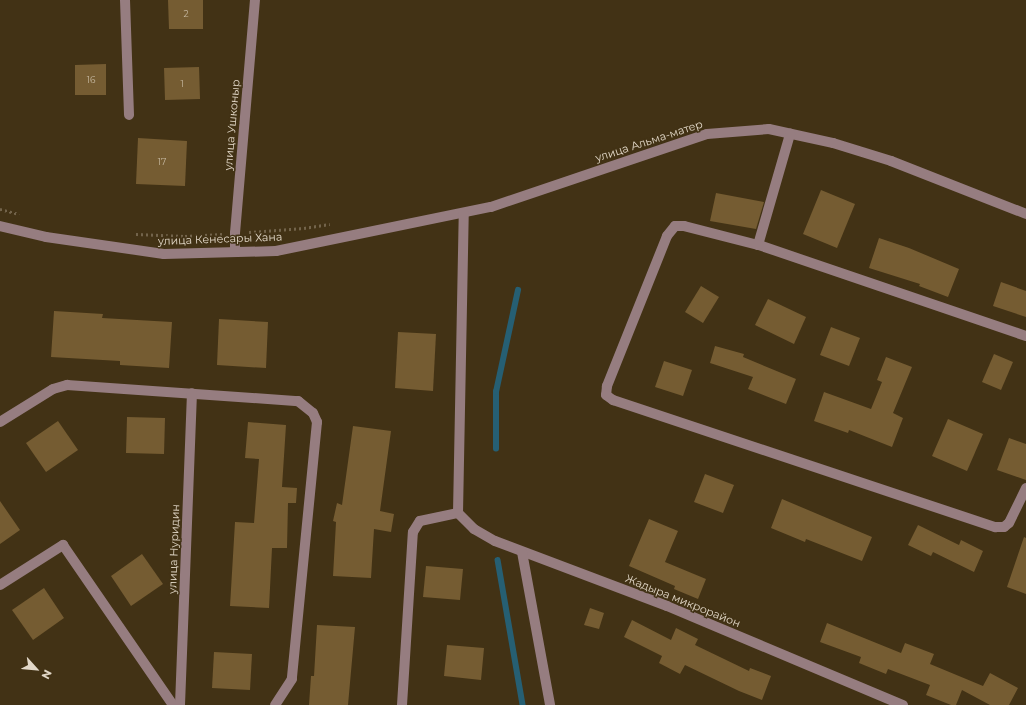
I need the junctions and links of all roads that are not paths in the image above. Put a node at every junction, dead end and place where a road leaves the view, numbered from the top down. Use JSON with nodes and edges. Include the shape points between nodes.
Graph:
{"nodes":[{"id":1,"x":125,"y":0,"type":"edge"},
{"id":2,"x":255,"y":0,"type":"edge"},
{"id":3,"x":129,"y":115,"type":"dead end"},
{"id":4,"x":790,"y":134,"type":"junction"},
{"id":5,"x":464,"y":213,"type":"junction"},
{"id":6,"x":1026,"y":214,"type":"edge"},
{"id":7,"x":0,"y":226,"type":"edge"},
{"id":8,"x":758,"y":245,"type":"junction"},
{"id":9,"x":235,"y":252,"type":"junction"},
{"id":10,"x":1026,"y":336,"type":"edge"},
{"id":11,"x":192,"y":393,"type":"junction"},
{"id":12,"x":0,"y":422,"type":"edge"},
{"id":13,"x":1026,"y":488,"type":"edge"},
{"id":14,"x":458,"y":513,"type":"junction"},
{"id":15,"x":522,"y":552,"type":"junction"},
{"id":16,"x":0,"y":585,"type":"edge"},
{"id":17,"x":173,"y":705,"type":"edge"},
{"id":18,"x":180,"y":705,"type":"edge"},
{"id":19,"x":275,"y":705,"type":"edge"},
{"id":20,"x":402,"y":705,"type":"edge"},
{"id":21,"x":550,"y":705,"type":"edge"},
{"id":22,"x":903,"y":705,"type":"edge"}],
"edges":[{"from":1,"to":3,"type":"street"},
{"from":2,"to":9,"type":"street","name":"улица Ушконыр"},
{"from":4,"to":5,"type":"street","name":"улица Альма-матер","via":[[769,130],[708,134],[491,207]]},
{"from":4,"to":6,"type":"street","name":"улица Альма-матер","via":[[833,143],[891,161]]},
{"from":4,"to":8,"type":"street"},
{"from":5,"to":9,"type":"street","name":"улица Кенесары Хана","via":[[276,251]]},
{"from":5,"to":14,"type":"street"},
{"from":7,"to":9,"type":"street","name":"улица Кенесары Хана","via":[[46,237],[164,254]]},
{"from":8,"to":10,"type":"street"},
{"from":8,"to":13,"type":"street","via":[[684,226],[675,226],[667,236],[607,386],[606,395],[613,400],[995,527],[1004,527],[1009,523]]},
{"from":11,"to":12,"type":"street","via":[[67,385],[53,389]]},
{"from":11,"to":18,"type":"street","name":"улица Нуридин"},
{"from":11,"to":19,"type":"street","via":[[298,401],[313,413],[317,422],[292,679]]},
{"from":14,"to":15,"type":"street","name":"Жадыра микрорайон","via":[[474,529]]},
{"from":14,"to":20,"type":"street","via":[[420,522],[413,532]]},
{"from":15,"to":21,"type":"street"},
{"from":15,"to":22,"type":"street","name":"Жадыра микрорайон","via":[[667,606]]},
{"from":16,"to":17,"type":"street","via":[[63,545]]}]}
